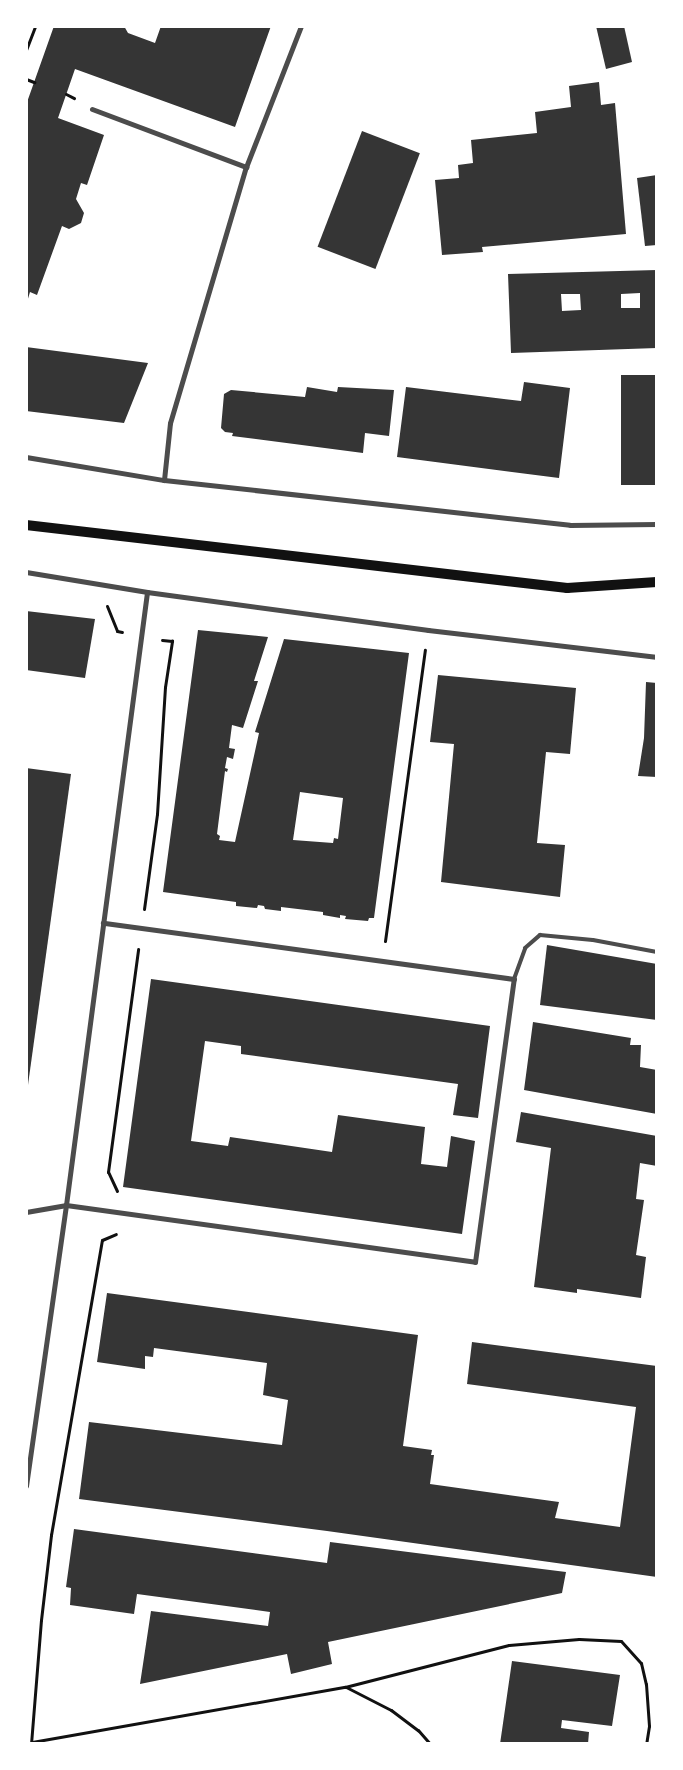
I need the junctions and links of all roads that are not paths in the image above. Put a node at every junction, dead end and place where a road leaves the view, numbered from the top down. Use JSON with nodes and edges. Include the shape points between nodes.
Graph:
{"nodes":[{"id":1,"x":300,"y":26,"type":"edge"},
{"id":2,"x":92,"y":109,"type":"dead end"},
{"id":3,"x":246,"y":166,"type":"junction"},
{"id":4,"x":26,"y":457,"type":"edge"},
{"id":5,"x":164,"y":480,"type":"junction"},
{"id":6,"x":657,"y":524,"type":"edge"},
{"id":7,"x":26,"y":525,"type":"edge"},
{"id":8,"x":26,"y":572,"type":"edge"},
{"id":9,"x":657,"y":582,"type":"edge"},
{"id":10,"x":148,"y":592,"type":"junction"},
{"id":11,"x":657,"y":657,"type":"edge"},
{"id":12,"x":103,"y":923,"type":"junction"},
{"id":13,"x":657,"y":952,"type":"edge"},
{"id":14,"x":514,"y":979,"type":"junction"},
{"id":15,"x":66,"y":1205,"type":"junction"},
{"id":16,"x":26,"y":1212,"type":"edge"},
{"id":17,"x":26,"y":1486,"type":"edge"}],
"edges":[{"from":1,"to":3,"type":"street"},
{"from":2,"to":3,"type":"street"},
{"from":3,"to":5,"type":"street","via":[[170,422]]},
{"from":4,"to":5,"type":"street"},
{"from":5,"to":6,"type":"street","via":[[570,525]]},
{"from":7,"to":9,"type":"main road","via":[[567,588]]},
{"from":8,"to":10,"type":"street"},
{"from":10,"to":11,"type":"street"},
{"from":10,"to":12,"type":"street"},
{"from":12,"to":14,"type":"street"},
{"from":12,"to":15,"type":"street"},
{"from":13,"to":14,"type":"lane","via":[[593,940],[540,935],[525,948]]},
{"from":14,"to":15,"type":"street","via":[[475,1262]]},
{"from":15,"to":16,"type":"street"},
{"from":15,"to":17,"type":"street"}]}
